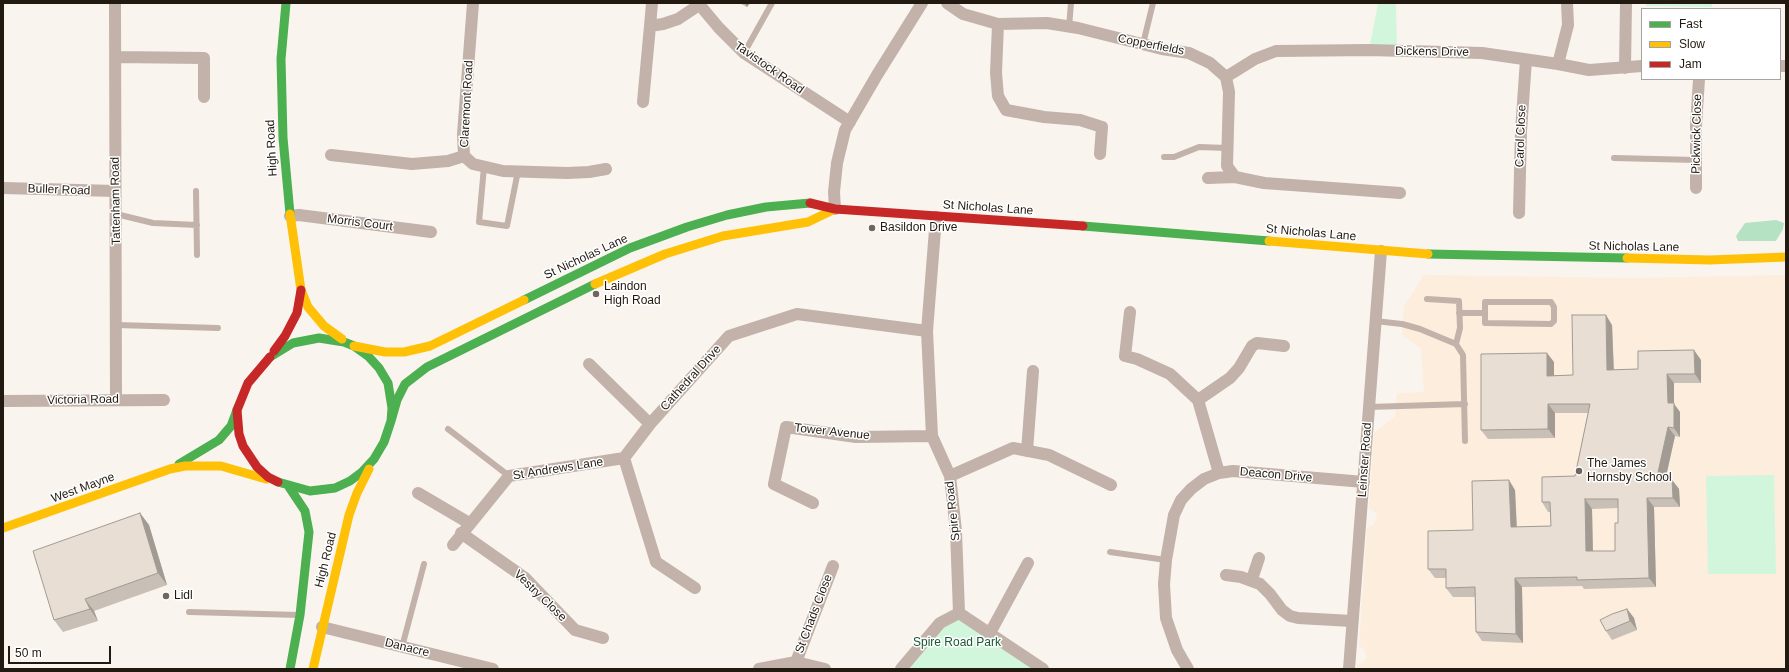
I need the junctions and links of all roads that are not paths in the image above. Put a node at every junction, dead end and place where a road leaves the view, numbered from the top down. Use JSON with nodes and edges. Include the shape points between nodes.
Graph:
{"nodes":[{"id":1,"x":115,"y":3,"type":"edge"},
{"id":2,"x":286,"y":3,"type":"edge"},
{"id":3,"x":473,"y":3,"type":"edge"},
{"id":4,"x":652,"y":3,"type":"edge"},
{"id":5,"x":772,"y":3,"type":"edge"},
{"id":6,"x":922,"y":3,"type":"edge"},
{"id":7,"x":947,"y":3,"type":"edge"},
{"id":8,"x":1071,"y":3,"type":"edge"},
{"id":9,"x":1153,"y":3,"type":"edge"},
{"id":10,"x":1567,"y":3,"type":"edge"},
{"id":11,"x":1626,"y":3,"type":"edge"},
{"id":12,"x":698,"y":4,"type":"edge"},
{"id":13,"x":998,"y":24,"type":"junction"},
{"id":14,"x":650,"y":26,"type":"junction"},
{"id":15,"x":1069,"y":27,"type":"junction"},
{"id":16,"x":1143,"y":44,"type":"junction"},
{"id":17,"x":744,"y":53,"type":"junction"},
{"id":18,"x":115,"y":57,"type":"junction"},
{"id":19,"x":1526,"y":60,"type":"junction"},
{"id":20,"x":1558,"y":64,"type":"junction"},
{"id":21,"x":1641,"y":66,"type":"edge"},
{"id":22,"x":1626,"y":68,"type":"junction"},
{"id":23,"x":1226,"y":77,"type":"junction"},
{"id":24,"x":1699,"y":80,"type":"edge"},
{"id":25,"x":204,"y":97,"type":"dead end"},
{"id":26,"x":643,"y":102,"type":"dead end"},
{"id":27,"x":850,"y":122,"type":"junction"},
{"id":28,"x":1227,"y":148,"type":"junction"},
{"id":29,"x":1100,"y":154,"type":"dead end"},
{"id":30,"x":331,"y":155,"type":"dead end"},
{"id":31,"x":464,"y":156,"type":"junction"},
{"id":32,"x":1164,"y":157,"type":"dead end"},
{"id":33,"x":1614,"y":158,"type":"dead end"},
{"id":34,"x":1697,"y":160,"type":"junction"},
{"id":35,"x":484,"y":167,"type":"junction"},
{"id":36,"x":606,"y":169,"type":"dead end"},
{"id":37,"x":518,"y":172,"type":"junction"},
{"id":38,"x":1235,"y":177,"type":"junction"},
{"id":39,"x":1208,"y":178,"type":"dead end"},
{"id":40,"x":3,"y":188,"type":"edge"},
{"id":41,"x":1696,"y":188,"type":"dead end"},
{"id":42,"x":115,"y":191,"type":"junction"},
{"id":43,"x":196,"y":191,"type":"dead end"},
{"id":44,"x":1400,"y":193,"type":"dead end"},
{"id":45,"x":834,"y":209,"type":"junction"},
{"id":46,"x":1519,"y":213,"type":"dead end"},
{"id":47,"x":116,"y":214,"type":"junction"},
{"id":48,"x":290,"y":216,"type":"junction"},
{"id":49,"x":936,"y":217,"type":"junction"},
{"id":50,"x":197,"y":225,"type":"junction"},
{"id":51,"x":431,"y":232,"type":"dead end"},
{"id":52,"x":1380,"y":251,"type":"junction"},
{"id":53,"x":197,"y":255,"type":"dead end"},
{"id":54,"x":1786,"y":257,"type":"edge"},
{"id":55,"x":301,"y":290,"type":"junction"},
{"id":56,"x":1427,"y":299,"type":"dead end"},
{"id":57,"x":1130,"y":312,"type":"dead end"},
{"id":58,"x":1459,"y":313,"type":"junction"},
{"id":59,"x":1484,"y":313,"type":"junction"},
{"id":60,"x":1375,"y":321,"type":"junction"},
{"id":61,"x":117,"y":325,"type":"junction"},
{"id":62,"x":218,"y":328,"type":"dead end"},
{"id":63,"x":927,"y":331,"type":"junction"},
{"id":64,"x":350,"y":344,"type":"junction"},
{"id":65,"x":1456,"y":344,"type":"junction"},
{"id":66,"x":1284,"y":346,"type":"dead end"},
{"id":67,"x":267,"y":359,"type":"junction"},
{"id":68,"x":589,"y":364,"type":"dead end"},
{"id":69,"x":1033,"y":371,"type":"dead end"},
{"id":70,"x":3,"y":400,"type":"edge"},
{"id":71,"x":116,"y":400,"type":"junction"},
{"id":72,"x":164,"y":400,"type":"dead end"},
{"id":73,"x":1198,"y":400,"type":"junction"},
{"id":74,"x":1465,"y":404,"type":"junction"},
{"id":75,"x":1369,"y":407,"type":"junction"},
{"id":76,"x":237,"y":410,"type":"junction"},
{"id":77,"x":391,"y":420,"type":"junction"},
{"id":78,"x":650,"y":424,"type":"junction"},
{"id":79,"x":448,"y":429,"type":"dead end"},
{"id":80,"x":932,"y":436,"type":"junction"},
{"id":81,"x":1465,"y":441,"type":"dead end"},
{"id":82,"x":1026,"y":451,"type":"junction"},
{"id":83,"x":624,"y":458,"type":"junction"},
{"id":84,"x":374,"y":460,"type":"junction"},
{"id":85,"x":170,"y":469,"type":"junction"},
{"id":86,"x":1219,"y":473,"type":"junction"},
{"id":87,"x":508,"y":476,"type":"junction"},
{"id":88,"x":950,"y":476,"type":"junction"},
{"id":89,"x":1364,"y":482,"type":"junction"},
{"id":90,"x":1110,"y":485,"type":"dead end"},
{"id":91,"x":285,"y":486,"type":"junction"},
{"id":92,"x":418,"y":493,"type":"dead end"},
{"id":93,"x":813,"y":503,"type":"dead end"},
{"id":94,"x":469,"y":523,"type":"junction"},
{"id":95,"x":3,"y":528,"type":"edge"},
{"id":96,"x":461,"y":533,"type":"junction"},
{"id":97,"x":453,"y":545,"type":"dead end"},
{"id":98,"x":1110,"y":552,"type":"dead end"},
{"id":99,"x":1259,"y":558,"type":"dead end"},
{"id":100,"x":1166,"y":560,"type":"junction"},
{"id":101,"x":424,"y":564,"type":"dead end"},
{"id":102,"x":1028,"y":564,"type":"dead end"},
{"id":103,"x":833,"y":566,"type":"dead end"},
{"id":104,"x":1226,"y":575,"type":"dead end"},
{"id":105,"x":1252,"y":579,"type":"junction"},
{"id":106,"x":695,"y":588,"type":"dead end"},
{"id":107,"x":189,"y":612,"type":"dead end"},
{"id":108,"x":959,"y":613,"type":"junction"},
{"id":109,"x":300,"y":615,"type":"junction"},
{"id":110,"x":1352,"y":621,"type":"junction"},
{"id":111,"x":322,"y":628,"type":"junction"},
{"id":112,"x":990,"y":633,"type":"junction"},
{"id":113,"x":603,"y":638,"type":"dead end"},
{"id":114,"x":402,"y":647,"type":"junction"},
{"id":115,"x":796,"y":662,"type":"junction"},
{"id":116,"x":290,"y":669,"type":"edge"},
{"id":117,"x":312,"y":669,"type":"edge"},
{"id":118,"x":493,"y":669,"type":"edge"},
{"id":119,"x":759,"y":669,"type":"edge"},
{"id":120,"x":825,"y":669,"type":"edge"},
{"id":121,"x":901,"y":669,"type":"edge"},
{"id":122,"x":1043,"y":669,"type":"edge"},
{"id":123,"x":1188,"y":669,"type":"edge"},
{"id":124,"x":1349,"y":669,"type":"edge"}],
"edges":[{"from":1,"to":18,"type":"street","name":"Tattenham Road"},
{"from":2,"to":48,"type":"main road","name":"High Road","via":[[281,59],[283,138]]},
{"from":3,"to":31,"type":"street","name":"Claremont Road","via":[[463,134]]},
{"from":4,"to":14,"type":"street"},
{"from":5,"to":17,"type":"lane"},
{"from":6,"to":27,"type":"street"},
{"from":7,"to":13,"type":"street","name":"Copperfields","via":[[963,14]]},
{"from":8,"to":15,"type":"lane"},
{"from":9,"to":16,"type":"lane"},
{"from":10,"to":20,"type":"street","via":[[1568,25]]},
{"from":11,"to":22,"type":"street"},
{"from":12,"to":14,"type":"street","via":[[678,19]]},
{"from":12,"to":17,"type":"street","name":"Tavistock Road"},
{"from":13,"to":15,"type":"street","name":"Copperfields","via":[[1047,23]]},
{"from":13,"to":29,"type":"street","via":[[998,96],[1006,110],[1080,120],[1102,127]]},
{"from":14,"to":26,"type":"street"},
{"from":15,"to":16,"type":"street","name":"Copperfields"},
{"from":16,"to":23,"type":"street","name":"Copperfields","via":[[1189,53],[1210,63]]},
{"from":17,"to":27,"type":"street","name":"Tavistock Road"},
{"from":18,"to":25,"type":"street","via":[[204,58]]},
{"from":18,"to":42,"type":"street","name":"Tattenham Road"},
{"from":19,"to":20,"type":"street","name":"Dickens Drive"},
{"from":19,"to":23,"type":"street","name":"Dickens Drive","via":[[1458,53],[1369,50],[1276,51],[1255,59]]},
{"from":19,"to":46,"type":"street","name":"Carol Close"},
{"from":20,"to":22,"type":"street","name":"Dickens Drive","via":[[1589,70]]},
{"from":21,"to":22,"type":"street","name":"Dickens Drive"},
{"from":23,"to":28,"type":"street","via":[[1229,92]]},
{"from":24,"to":34,"type":"street","name":"Pickwick Close"},
{"from":27,"to":45,"type":"street","via":[[837,163]]},
{"from":28,"to":32,"type":"lane","via":[[1199,147],[1174,157]]},
{"from":28,"to":38,"type":"street","via":[[1227,166]]},
{"from":30,"to":31,"type":"street","via":[[412,164],[448,161]]},
{"from":31,"to":35,"type":"street","name":"Claremont Road","via":[[473,164]]},
{"from":33,"to":34,"type":"lane"},
{"from":34,"to":41,"type":"street","name":"Pickwick Close"},
{"from":35,"to":37,"type":"street","name":"Claremont Road"},
{"from":35,"to":37,"type":"lane","via":[[479,222],[507,226]]},
{"from":36,"to":37,"type":"street","name":"Claremont Road","via":[[567,173]]},
{"from":38,"to":39,"type":"street"},
{"from":38,"to":44,"type":"street","via":[[1264,183]]},
{"from":40,"to":42,"type":"street","name":"Buller Road"},
{"from":42,"to":47,"type":"street","name":"Tattenham Road"},
{"from":43,"to":50,"type":"lane"},
{"from":45,"to":49,"type":"main road","name":"St Nicholas Lane"},
{"from":45,"to":64,"type":"main road","name":"St Nicholas Lane","via":[[806,202],[727,215],[687,227],[630,248],[430,346],[404,352],[385,352]]},
{"from":45,"to":77,"type":"main road","via":[[808,222],[724,236],[665,254],[612,276],[427,367],[405,384]]},
{"from":47,"to":50,"type":"lane","via":[[153,223]]},
{"from":47,"to":61,"type":"street","name":"Tattenham Road"},
{"from":48,"to":51,"type":"street","name":"Morris Court","via":[[299,215]]},
{"from":48,"to":55,"type":"main road","name":"High Road"},
{"from":49,"to":52,"type":"main road","name":"St Nicholas Lane","via":[[1110,228]]},
{"from":49,"to":63,"type":"street","name":"Spire Road"},
{"from":50,"to":53,"type":"lane"},
{"from":52,"to":54,"type":"main road","name":"St Nicholas Lane","via":[[1573,258],[1710,260]]},
{"from":52,"to":60,"type":"street","name":"Leinster Road"},
{"from":55,"to":64,"type":"main road","name":"High Road","via":[[315,316],[324,326]]},
{"from":55,"to":67,"type":"main road","name":"High Road","via":[[294,319],[285,336]]},
{"from":56,"to":58,"type":"lane","via":[[1459,301]]},
{"from":57,"to":73,"type":"street","via":[[1125,356],[1170,374]]},
{"from":58,"to":59,"type":"lane"},
{"from":58,"to":65,"type":"lane","via":[[1460,328]]},
{"from":59,"to":59,"type":"lane","via":[[1485,323],[1551,324],[1554,321],[1554,307],[1551,302],[1485,302]]},
{"from":60,"to":65,"type":"lane","via":[[1420,329]]},
{"from":60,"to":75,"type":"street","name":"Leinster Road"},
{"from":61,"to":62,"type":"lane"},
{"from":61,"to":71,"type":"street","name":"Tattenham Road"},
{"from":63,"to":78,"type":"street","name":"Cathedral Drive","via":[[797,314],[729,336]]},
{"from":63,"to":80,"type":"street","name":"Spire Road"},
{"from":64,"to":67,"type":"main road","name":"St Nicholas Lane","via":[[325,338],[306,339],[281,349]]},
{"from":64,"to":77,"type":"main road","name":"High Road","via":[[379,368],[388,383],[391,395]]},
{"from":65,"to":74,"type":"lane","via":[[1463,355]]},
{"from":66,"to":73,"type":"street","via":[[1257,343],[1252,346],[1230,378]]},
{"from":67,"to":76,"type":"main road","name":"High Road","via":[[248,383]]},
{"from":68,"to":78,"type":"street"},
{"from":69,"to":82,"type":"street"},
{"from":70,"to":71,"type":"street","name":"Victoria Road"},
{"from":71,"to":72,"type":"street","name":"Victoria Road"},
{"from":73,"to":86,"type":"street"},
{"from":74,"to":75,"type":"lane"},
{"from":74,"to":81,"type":"lane"},
{"from":75,"to":89,"type":"street","name":"Leinster Road"},
{"from":76,"to":85,"type":"main road","name":"West Mayne","via":[[230,426],[219,440]]},
{"from":76,"to":91,"type":"main road","via":[[239,434],[248,456],[268,477]]},
{"from":77,"to":84,"type":"main road","name":"High Road","via":[[384,442]]},
{"from":78,"to":83,"type":"street","name":"Cathedral Drive"},
{"from":79,"to":87,"type":"lane"},
{"from":80,"to":88,"type":"street","name":"Spire Road"},
{"from":80,"to":93,"type":"street","name":"Tower Avenue","via":[[856,437],[786,427],[774,484]]},
{"from":82,"to":88,"type":"street","via":[[1013,448]]},
{"from":82,"to":90,"type":"street","via":[[1049,455]]},
{"from":83,"to":87,"type":"street","name":"St Andrews Lane"},
{"from":83,"to":106,"type":"street","via":[[656,562]]},
{"from":84,"to":91,"type":"main road","via":[[350,481],[335,488],[310,491]]},
{"from":84,"to":111,"type":"main road","name":"High Road","via":[[349,515]]},
{"from":85,"to":91,"type":"main road","name":"West Mayne","via":[[201,465],[221,466]]},
{"from":85,"to":95,"type":"main road","name":"West Mayne"},
{"from":86,"to":89,"type":"street","name":"Deacon Drive","via":[[1249,471]]},
{"from":86,"to":100,"type":"street","name":"Deacon Drive","via":[[1191,489],[1181,500],[1174,514]]},
{"from":87,"to":94,"type":"street","name":"St Andrews Lane"},
{"from":88,"to":108,"type":"street","name":"Spire Road","via":[[956,531]]},
{"from":89,"to":110,"type":"street","name":"Leinster Road"},
{"from":91,"to":109,"type":"main road","name":"High Road","via":[[301,504],[309,525]]},
{"from":92,"to":94,"type":"street"},
{"from":94,"to":96,"type":"street","name":"St Andrews Lane"},
{"from":96,"to":97,"type":"street","name":"St Andrews Lane"},
{"from":96,"to":113,"type":"street","name":"Vestry Close","via":[[525,578],[575,630]]},
{"from":98,"to":100,"type":"lane"},
{"from":99,"to":105,"type":"street"},
{"from":100,"to":123,"type":"street","name":"Deacon Drive","via":[[1166,618],[1177,650]]},
{"from":101,"to":114,"type":"lane"},
{"from":102,"to":112,"type":"street"},
{"from":103,"to":115,"type":"street","name":"St Chads Close"},
{"from":104,"to":105,"type":"street"},
{"from":105,"to":110,"type":"street","via":[[1290,616]]},
{"from":107,"to":109,"type":"lane"},
{"from":108,"to":112,"type":"street"},
{"from":108,"to":121,"type":"street","via":[[940,623]]},
{"from":109,"to":116,"type":"main road","name":"High Road"},
{"from":110,"to":124,"type":"street","name":"Leinster Road"},
{"from":111,"to":114,"type":"street","name":"Danacre"},
{"from":111,"to":117,"type":"main road","name":"High Road"},
{"from":112,"to":122,"type":"street"},
{"from":114,"to":118,"type":"street","name":"Danacre"},
{"from":115,"to":119,"type":"street"},
{"from":115,"to":120,"type":"street"}]}
